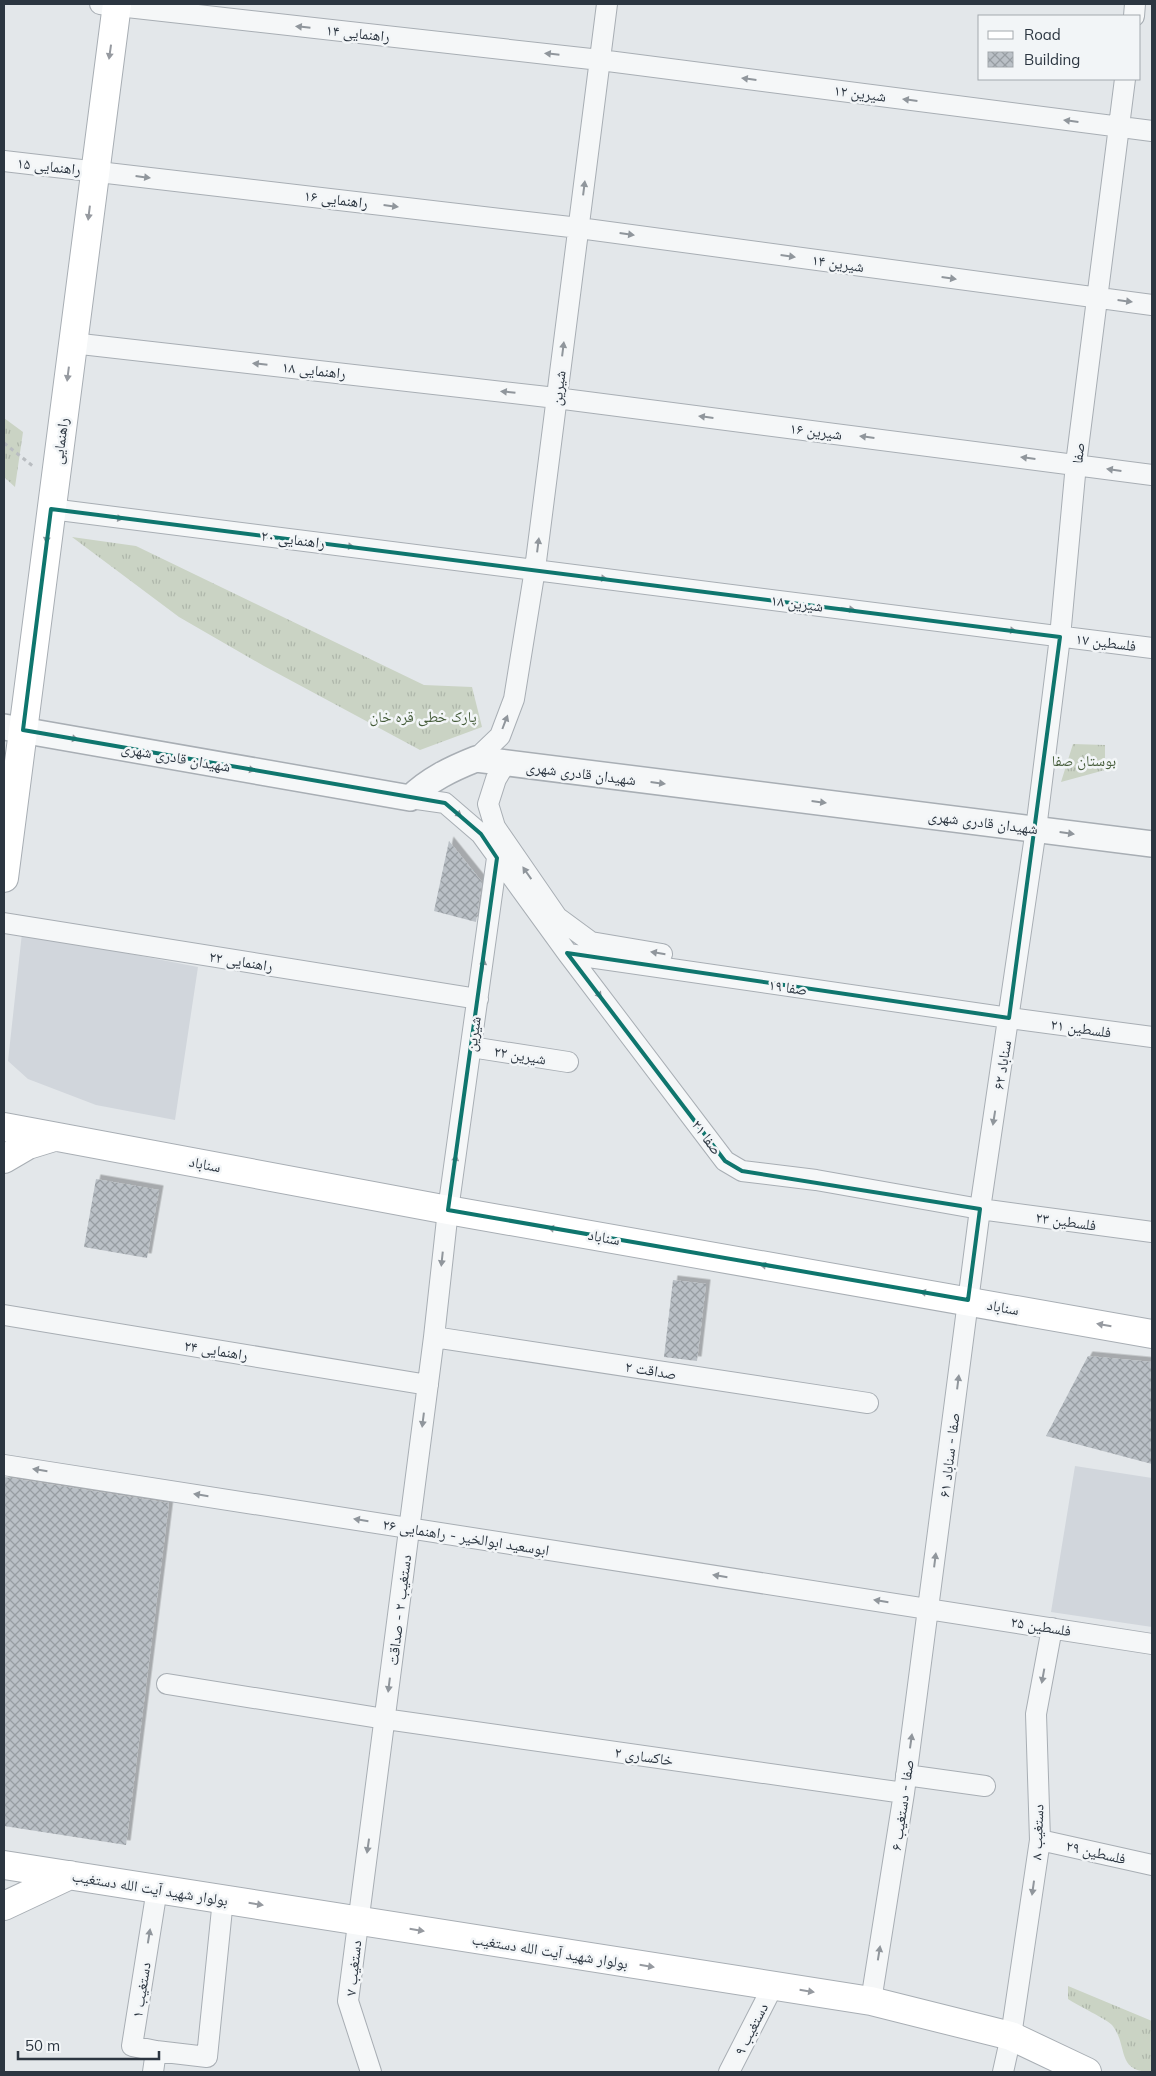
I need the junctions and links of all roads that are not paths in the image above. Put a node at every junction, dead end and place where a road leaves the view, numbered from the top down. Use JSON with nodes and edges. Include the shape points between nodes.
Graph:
{"nodes":[{"id":1,"x":608,"y":4,"type":"edge"},
{"id":2,"x":111,"y":5,"type":"edge"},
{"id":3,"x":600,"y":60,"type":"junction"},
{"id":4,"x":1126,"y":80,"type":"edge"},
{"id":5,"x":1119,"y":127,"type":"junction"},
{"id":6,"x":1152,"y":131,"type":"edge"},
{"id":7,"x":4,"y":161,"type":"edge"},
{"id":8,"x":94,"y":171,"type":"junction"},
{"id":9,"x":579,"y":228,"type":"junction"},
{"id":10,"x":1098,"y":298,"type":"junction"},
{"id":11,"x":1152,"y":305,"type":"edge"},
{"id":12,"x":72,"y":343,"type":"junction"},
{"id":13,"x":556,"y":398,"type":"junction"},
{"id":14,"x":1076,"y":464,"type":"junction"},
{"id":15,"x":1152,"y":475,"type":"edge"},
{"id":16,"x":51,"y":510,"type":"junction"},
{"id":17,"x":535,"y":569,"type":"junction"},
{"id":18,"x":1060,"y":636,"type":"junction"},
{"id":19,"x":1152,"y":648,"type":"edge"},
{"id":20,"x":13,"y":728,"type":"edge"},
{"id":21,"x":476,"y":759,"type":"junction"},
{"id":22,"x":505,"y":764,"type":"junction"},
{"id":23,"x":410,"y":798,"type":"junction"},
{"id":24,"x":1036,"y":829,"type":"junction"},
{"id":25,"x":1152,"y":844,"type":"edge"},
{"id":26,"x":497,"y":858,"type":"junction"},
{"id":27,"x":4,"y":878,"type":"edge"},
{"id":28,"x":4,"y":923,"type":"edge"},
{"id":29,"x":568,"y":954,"type":"junction"},
{"id":30,"x":736,"y":979,"type":"junction"},
{"id":31,"x":478,"y":1000,"type":"junction"},
{"id":32,"x":1009,"y":1018,"type":"junction"},
{"id":33,"x":1152,"y":1037,"type":"edge"},
{"id":34,"x":471,"y":1047,"type":"junction"},
{"id":35,"x":568,"y":1062,"type":"dead end"},
{"id":36,"x":4,"y":1127,"type":"edge"},
{"id":37,"x":56,"y":1136,"type":"junction"},
{"id":38,"x":4,"y":1159,"type":"edge"},
{"id":39,"x":980,"y":1209,"type":"junction"},
{"id":40,"x":448,"y":1210,"type":"junction"},
{"id":41,"x":1152,"y":1232,"type":"edge"},
{"id":42,"x":968,"y":1300,"type":"junction"},
{"id":43,"x":4,"y":1315,"type":"edge"},
{"id":44,"x":1152,"y":1334,"type":"edge"},
{"id":45,"x":434,"y":1337,"type":"junction"},
{"id":46,"x":428,"y":1385,"type":"junction"},
{"id":47,"x":868,"y":1402,"type":"dead end"},
{"id":48,"x":4,"y":1465,"type":"edge"},
{"id":49,"x":409,"y":1528,"type":"junction"},
{"id":50,"x":929,"y":1609,"type":"junction"},
{"id":51,"x":1052,"y":1628,"type":"junction"},
{"id":52,"x":1152,"y":1644,"type":"edge"},
{"id":53,"x":167,"y":1684,"type":"dead end"},
{"id":54,"x":385,"y":1719,"type":"junction"},
{"id":55,"x":905,"y":1784,"type":"junction"},
{"id":56,"x":985,"y":1786,"type":"dead end"},
{"id":57,"x":1040,"y":1840,"type":"junction"},
{"id":58,"x":4,"y":1865,"type":"edge"},
{"id":59,"x":1152,"y":1865,"type":"edge"},
{"id":60,"x":70,"y":1875,"type":"junction"},
{"id":61,"x":157,"y":1889,"type":"junction"},
{"id":62,"x":224,"y":1899,"type":"junction"},
{"id":63,"x":4,"y":1906,"type":"edge"},
{"id":64,"x":358,"y":1920,"type":"junction"},
{"id":65,"x":773,"y":1986,"type":"junction"},
{"id":66,"x":872,"y":2001,"type":"junction"},
{"id":67,"x":1011,"y":2036,"type":"junction"},
{"id":68,"x":156,"y":2051,"type":"junction"},
{"id":69,"x":153,"y":2072,"type":"edge"},
{"id":70,"x":372,"y":2072,"type":"edge"},
{"id":71,"x":729,"y":2072,"type":"edge"},
{"id":72,"x":1003,"y":2072,"type":"edge"},
{"id":73,"x":1087,"y":2072,"type":"edge"}],
"edges":[{"from":1,"to":3,"type":"street","name":"شیرین"},
{"from":3,"to":2,"type":"street","name":"راهنمایی ۱۴","one_way":true},
{"from":2,"to":8,"type":"main road","name":"راهنمایی","one_way":true},
{"from":5,"to":3,"type":"street","name":"شیرین ۱۲","one_way":true},
{"from":9,"to":3,"type":"street","name":"شیرین","one_way":true},
{"from":4,"to":5,"type":"street","name":"صفا"},
{"from":5,"to":6,"type":"street","name":"شیرین ۱۲"},
{"from":5,"to":10,"type":"street","name":"صفا"},
{"from":7,"to":8,"type":"street","name":"راهنمایی ۱۵"},
{"from":8,"to":9,"type":"street","name":"راهنمایی ۱۶","one_way":true},
{"from":8,"to":12,"type":"main road","name":"راهنمایی","one_way":true},
{"from":9,"to":10,"type":"street","name":"شیرین ۱۴","one_way":true},
{"from":13,"to":9,"type":"street","name":"شیرین","one_way":true},
{"from":10,"to":11,"type":"street","name":"شیرین ۱۴","one_way":true},
{"from":10,"to":14,"type":"street","name":"صفا"},
{"from":13,"to":12,"type":"street","name":"راهنمایی ۱۸","one_way":true},
{"from":12,"to":16,"type":"main road","name":"راهنمایی","one_way":true},
{"from":14,"to":13,"type":"street","name":"شیرین ۱۶","one_way":true},
{"from":17,"to":13,"type":"street","name":"شیرین","one_way":true},
{"from":15,"to":14,"type":"street","name":"شیرین ۱۶","one_way":true},
{"from":14,"to":18,"type":"street","name":"صفا"},
{"from":16,"to":17,"type":"street","name":"راهنمایی ۲۰","one_way":true},
{"from":16,"to":20,"type":"main road","name":"راهنمایی","one_way":true},
{"from":17,"to":18,"type":"street","name":"شیرین ۱۸","one_way":true},
{"from":21,"to":17,"type":"street","name":"شیرین","one_way":true,"via":[[500,736],[514,699]]},
{"from":18,"to":19,"type":"street","name":"فلسطین ۱۷"},
{"from":18,"to":24,"type":"street","name":"صفا"},
{"from":20,"to":23,"type":"street","name":"شهیدان قادری شهری","one_way":true},
{"from":20,"to":27,"type":"main road","name":"راهنمایی"},
{"from":21,"to":22,"type":"street","name":"شهیدان قادری شهری"},
{"from":21,"to":23,"type":"street","via":[[446,771]]},
{"from":22,"to":24,"type":"street","name":"شهیدان قادری شهری","one_way":true},
{"from":30,"to":22,"type":"street","one_way":true,"via":[[705,961],[591,942],[557,916],[495,827],[488,804]]},
{"from":23,"to":26,"type":"street","name":"صفا ۲۱","one_way":true,"via":[[445,803],[481,834]]},
{"from":24,"to":25,"type":"street","name":"شهیدان قادری شهری","one_way":true},
{"from":24,"to":32,"type":"street","name":"سناباد ۶۲"},
{"from":26,"to":29,"type":"street","name":"صفا ۲۱"},
{"from":31,"to":26,"type":"street","name":"شیرین","one_way":true},
{"from":28,"to":31,"type":"street","name":"راهنمایی ۲۲"},
{"from":29,"to":30,"type":"street","name":"صفا ۱۹"},
{"from":29,"to":39,"type":"street","name":"صفا ۲۱","one_way":true,"via":[[725,1161],[742,1171],[816,1180]]},
{"from":30,"to":32,"type":"street","name":"صفا ۱۹"},
{"from":31,"to":34,"type":"street","name":"شیرین"},
{"from":32,"to":33,"type":"street","name":"فلسطین ۲۱"},
{"from":32,"to":39,"type":"street","name":"سناباد ۶۲","one_way":true},
{"from":34,"to":35,"type":"street","name":"شیرین ۲۲"},
{"from":40,"to":34,"type":"street","name":"شیرین","one_way":true},
{"from":36,"to":37,"type":"main road","name":"سناباد"},
{"from":37,"to":38,"type":"main road","via":[[28,1145]]},
{"from":37,"to":40,"type":"main road","name":"سناباد"},
{"from":39,"to":41,"type":"street","name":"فلسطین ۲۳"},
{"from":39,"to":42,"type":"street","name":"سناباد ۶۲"},
{"from":42,"to":40,"type":"main road","name":"سناباد","one_way":true},
{"from":40,"to":45,"type":"street","name":"دستغیب ۲ - صداقت","one_way":true},
{"from":44,"to":42,"type":"main road","name":"سناباد","one_way":true},
{"from":50,"to":42,"type":"street","name":"صفا - سناباد ۶۱","one_way":true},
{"from":43,"to":46,"type":"street","name":"راهنمایی ۲۴"},
{"from":45,"to":46,"type":"street","name":"دستغیب ۲ - صداقت"},
{"from":45,"to":47,"type":"street","name":"صداقت ۲"},
{"from":46,"to":49,"type":"street","name":"دستغیب ۲ - صداقت","one_way":true},
{"from":49,"to":48,"type":"street","name":"ابوسعید ابوالخیر - راهنمایی ۲۶","one_way":true},
{"from":50,"to":49,"type":"street","name":"ابوسعید ابوالخیر - راهنمایی ۲۶","one_way":true},
{"from":49,"to":54,"type":"street","name":"دستغیب ۲ - صداقت","one_way":true},
{"from":50,"to":51,"type":"street","name":"فلسطین ۲۵"},
{"from":55,"to":50,"type":"street","name":"صفا - دستغیب ۶","one_way":true},
{"from":51,"to":52,"type":"street","name":"فلسطین ۲۵"},
{"from":51,"to":57,"type":"street","name":"دستغیب ۸","one_way":true,"via":[[1036,1714]]},
{"from":53,"to":54,"type":"street","name":"خاکساری ۲"},
{"from":54,"to":55,"type":"street","name":"خاکساری ۲"},
{"from":54,"to":64,"type":"street","name":"دستغیب ۲ - صداقت","one_way":true},
{"from":55,"to":56,"type":"street","name":"خاکساری ۲"},
{"from":66,"to":55,"type":"street","name":"صفا - دستغیب ۶","one_way":true},
{"from":57,"to":59,"type":"street","name":"فلسطین ۲۹"},
{"from":57,"to":67,"type":"street","name":"دستغیب ۸","one_way":true},
{"from":58,"to":60,"type":"main road","name":"بولوار شهید آیت الله دستغیب"},
{"from":60,"to":61,"type":"main road","name":"بولوار شهید آیت الله دستغیب"},
{"from":60,"to":63,"type":"main road"},
{"from":61,"to":62,"type":"main road","name":"بولوار شهید آیت الله دستغیب"},
{"from":68,"to":61,"type":"street","name":"دستغیب ۱","one_way":true,"via":[[132,2046]]},
{"from":62,"to":64,"type":"main road","name":"بولوار شهید آیت الله دستغیب","one_way":true},
{"from":62,"to":68,"type":"street","via":[[207,2057]]},
{"from":64,"to":65,"type":"main road","name":"بولوار شهید آیت الله دستغیب","one_way":true},
{"from":64,"to":70,"type":"street","name":"دستغیب ۷","via":[[348,2001]]},
{"from":65,"to":66,"type":"main road","name":"بولوار شهید آیت الله دستغیب","one_way":true},
{"from":65,"to":71,"type":"street","name":"دستغیب ۹"},
{"from":66,"to":67,"type":"main road","name":"بولوار شهید آیت الله دستغیب"},
{"from":67,"to":72,"type":"street","name":"دستغیب ۸"},
{"from":67,"to":73,"type":"main road","name":"بولوار شهید آیت الله دستغیب"},
{"from":68,"to":69,"type":"street"}]}
